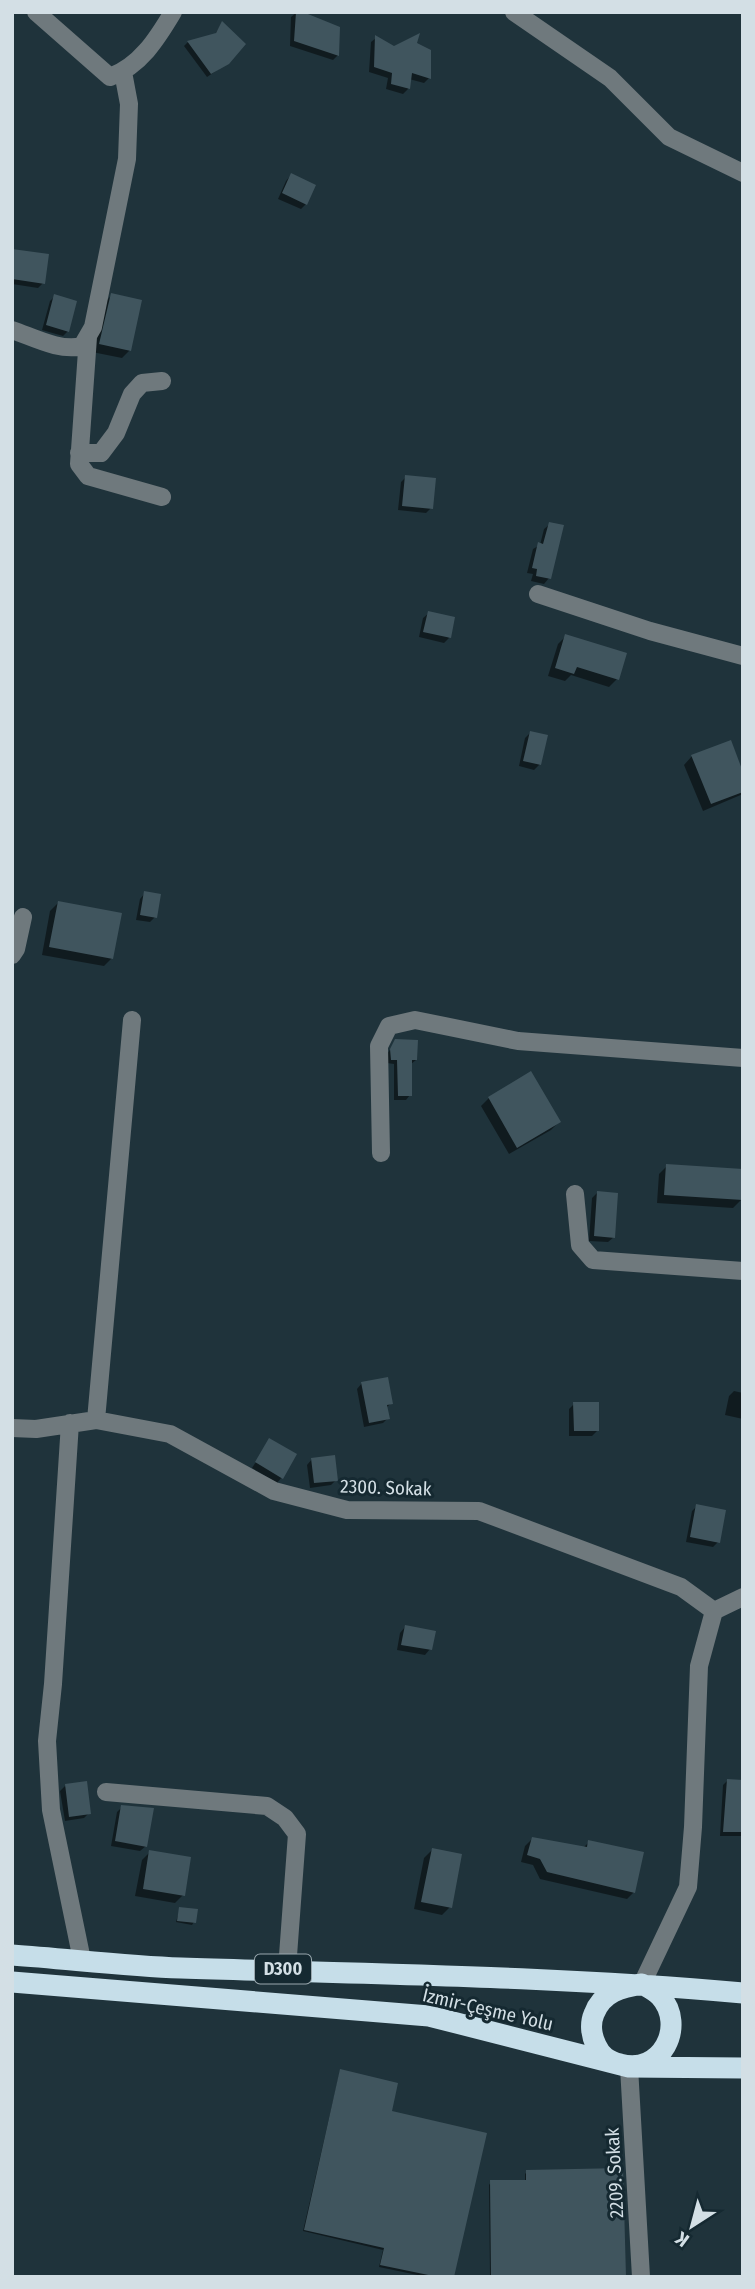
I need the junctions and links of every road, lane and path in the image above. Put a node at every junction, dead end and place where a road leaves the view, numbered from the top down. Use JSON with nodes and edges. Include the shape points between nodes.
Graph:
{"nodes":[{"id":1,"x":36,"y":12,"type":"edge"},
{"id":2,"x":173,"y":12,"type":"edge"},
{"id":3,"x":514,"y":12,"type":"edge"},
{"id":4,"x":116,"y":75,"type":"junction"},
{"id":5,"x":743,"y":173,"type":"edge"},
{"id":6,"x":12,"y":330,"type":"edge"},
{"id":7,"x":89,"y":337,"type":"junction"},
{"id":8,"x":162,"y":381,"type":"dead end"},
{"id":9,"x":79,"y":453,"type":"junction"},
{"id":10,"x":162,"y":497,"type":"dead end"},
{"id":11,"x":538,"y":594,"type":"dead end"},
{"id":12,"x":743,"y":656,"type":"edge"},
{"id":13,"x":23,"y":917,"type":"dead end"},
{"id":14,"x":12,"y":955,"type":"edge"},
{"id":15,"x":132,"y":1020,"type":"dead end"},
{"id":16,"x":743,"y":1058,"type":"edge"},
{"id":17,"x":381,"y":1153,"type":"dead end"},
{"id":18,"x":575,"y":1194,"type":"dead end"},
{"id":19,"x":743,"y":1271,"type":"edge"},
{"id":20,"x":96,"y":1420,"type":"junction"},
{"id":21,"x":70,"y":1423,"type":"junction"},
{"id":22,"x":12,"y":1428,"type":"edge"},
{"id":23,"x":743,"y":1597,"type":"edge"},
{"id":24,"x":714,"y":1611,"type":"junction"},
{"id":25,"x":106,"y":1791,"type":"dead end"},
{"id":26,"x":12,"y":1955,"type":"edge"},
{"id":27,"x":82,"y":1961,"type":"junction"},
{"id":28,"x":287,"y":1969,"type":"junction"},
{"id":29,"x":12,"y":1982,"type":"edge"},
{"id":30,"x":642,"y":1984,"type":"junction"},
{"id":31,"x":743,"y":1993,"type":"edge"},
{"id":32,"x":629,"y":2067,"type":"junction"},
{"id":33,"x":743,"y":2068,"type":"edge"},
{"id":34,"x":641,"y":2277,"type":"edge"}],
"edges":[{"from":1,"to":4,"type":"street"},
{"from":2,"to":4,"type":"street","via":[[154,45]]},
{"from":3,"to":5,"type":"street","via":[[610,78],[669,137]]},
{"from":4,"to":7,"type":"street","via":[[129,104],[127,159]]},
{"from":6,"to":7,"type":"street","via":[[74,348]]},
{"from":7,"to":9,"type":"street"},
{"from":8,"to":9,"type":"street","via":[[142,383],[132,394],[116,433],[101,453]]},
{"from":9,"to":10,"type":"street","via":[[79,464],[88,476]]},
{"from":11,"to":12,"type":"street"},
{"from":13,"to":14,"type":"street"},
{"from":15,"to":20,"type":"street"},
{"from":16,"to":17,"type":"street","via":[[518,1041],[415,1020],[388,1026],[379,1045]]},
{"from":18,"to":19,"type":"street","via":[[580,1245],[593,1260]]},
{"from":20,"to":21,"type":"street","name":"2300. Sokak"},
{"from":20,"to":24,"type":"street","name":"2300. Sokak","via":[[170,1434],[274,1491],[347,1510],[478,1511],[681,1587]]},
{"from":21,"to":22,"type":"street","name":"2300. Sokak"},
{"from":21,"to":27,"type":"street","via":[[47,1741],[51,1810]]},
{"from":23,"to":24,"type":"street"},
{"from":24,"to":30,"type":"street","via":[[699,1666],[688,1887]]},
{"from":25,"to":28,"type":"street","via":[[267,1807],[285,1818],[297,1834]]},
{"from":26,"to":27,"type":"highway","name":"İzmir-Çeşme Yolu","number":"D300"},
{"from":27,"to":28,"type":"highway","name":"İzmir-Çeşme Yolu","number":"D300"},
{"from":28,"to":30,"type":"highway","name":"İzmir-Çeşme Yolu","number":"D300"},
{"from":29,"to":32,"type":"highway","name":"İzmir-Çeşme Yolu","number":"D300","via":[[429,2016]]},
{"from":30,"to":31,"type":"highway","name":"İzmir-Çeşme Yolu","number":"D300"},
{"from":30,"to":32,"type":"highway","via":[[659,1995],[667,2008],[670,2034],[658,2057]]},
{"from":30,"to":32,"type":"highway","via":[[619,1988],[593,2015],[591,2028],[600,2052],[609,2061]]},
{"from":32,"to":33,"type":"highway","name":"İzmir-Çeşme Yolu","number":"D300"},
{"from":32,"to":34,"type":"street","name":"2209. Sokak"}]}
